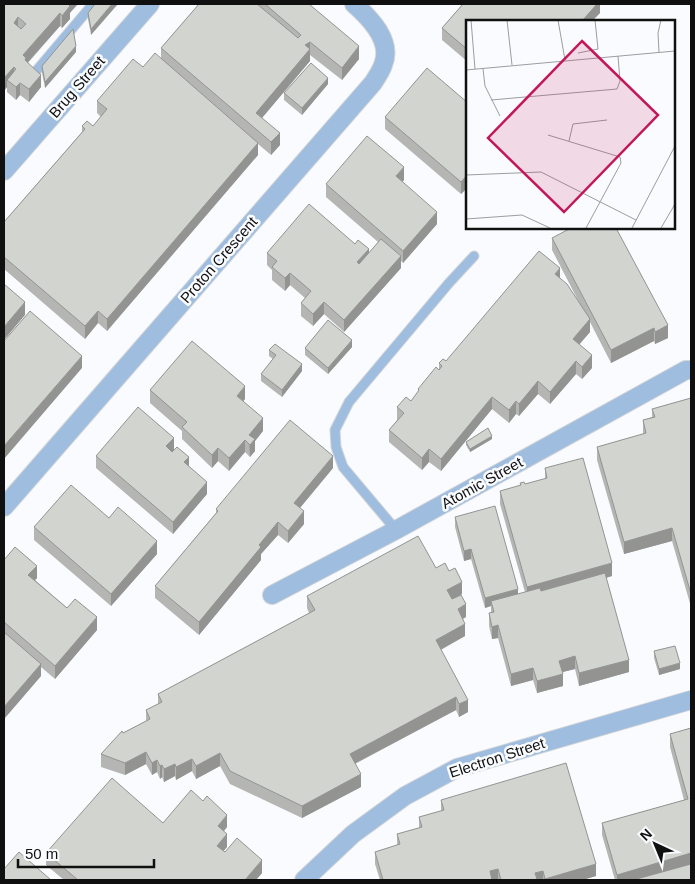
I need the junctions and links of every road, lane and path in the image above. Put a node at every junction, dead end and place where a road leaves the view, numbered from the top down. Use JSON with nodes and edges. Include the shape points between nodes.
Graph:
{"nodes":[{"id":1,"x":93,"y":4,"type":"edge"},
{"id":2,"x":150,"y":4,"type":"edge"},
{"id":3,"x":354,"y":4,"type":"edge"},
{"id":4,"x":37,"y":70,"type":"edge"},
{"id":5,"x":6,"y":165,"type":"edge"},
{"id":6,"x":474,"y":256,"type":"dead end"},
{"id":7,"x":691,"y":370,"type":"edge"},
{"id":8,"x":4,"y":507,"type":"edge"},
{"id":9,"x":396,"y":530,"type":"junction"},
{"id":10,"x":272,"y":595,"type":"dead end"},
{"id":11,"x":691,"y":700,"type":"edge"},
{"id":12,"x":304,"y":880,"type":"edge"}],
"edges":[{"from":1,"to":4,"type":"lane"},
{"from":2,"to":5,"type":"street","name":"Brug Street"},
{"from":3,"to":8,"type":"street","name":"Proton Crescent","via":[[366,14],[384,42],[384,64],[374,83]]},
{"from":6,"to":9,"type":"lane","via":[[349,402],[335,430],[336,447],[344,467]]},
{"from":7,"to":9,"type":"street","name":"Atomic Street"},
{"from":9,"to":10,"type":"street","name":"Atomic Street"},
{"from":11,"to":12,"type":"street","name":"Electron Street","via":[[457,768],[405,796],[353,834]]}]}
